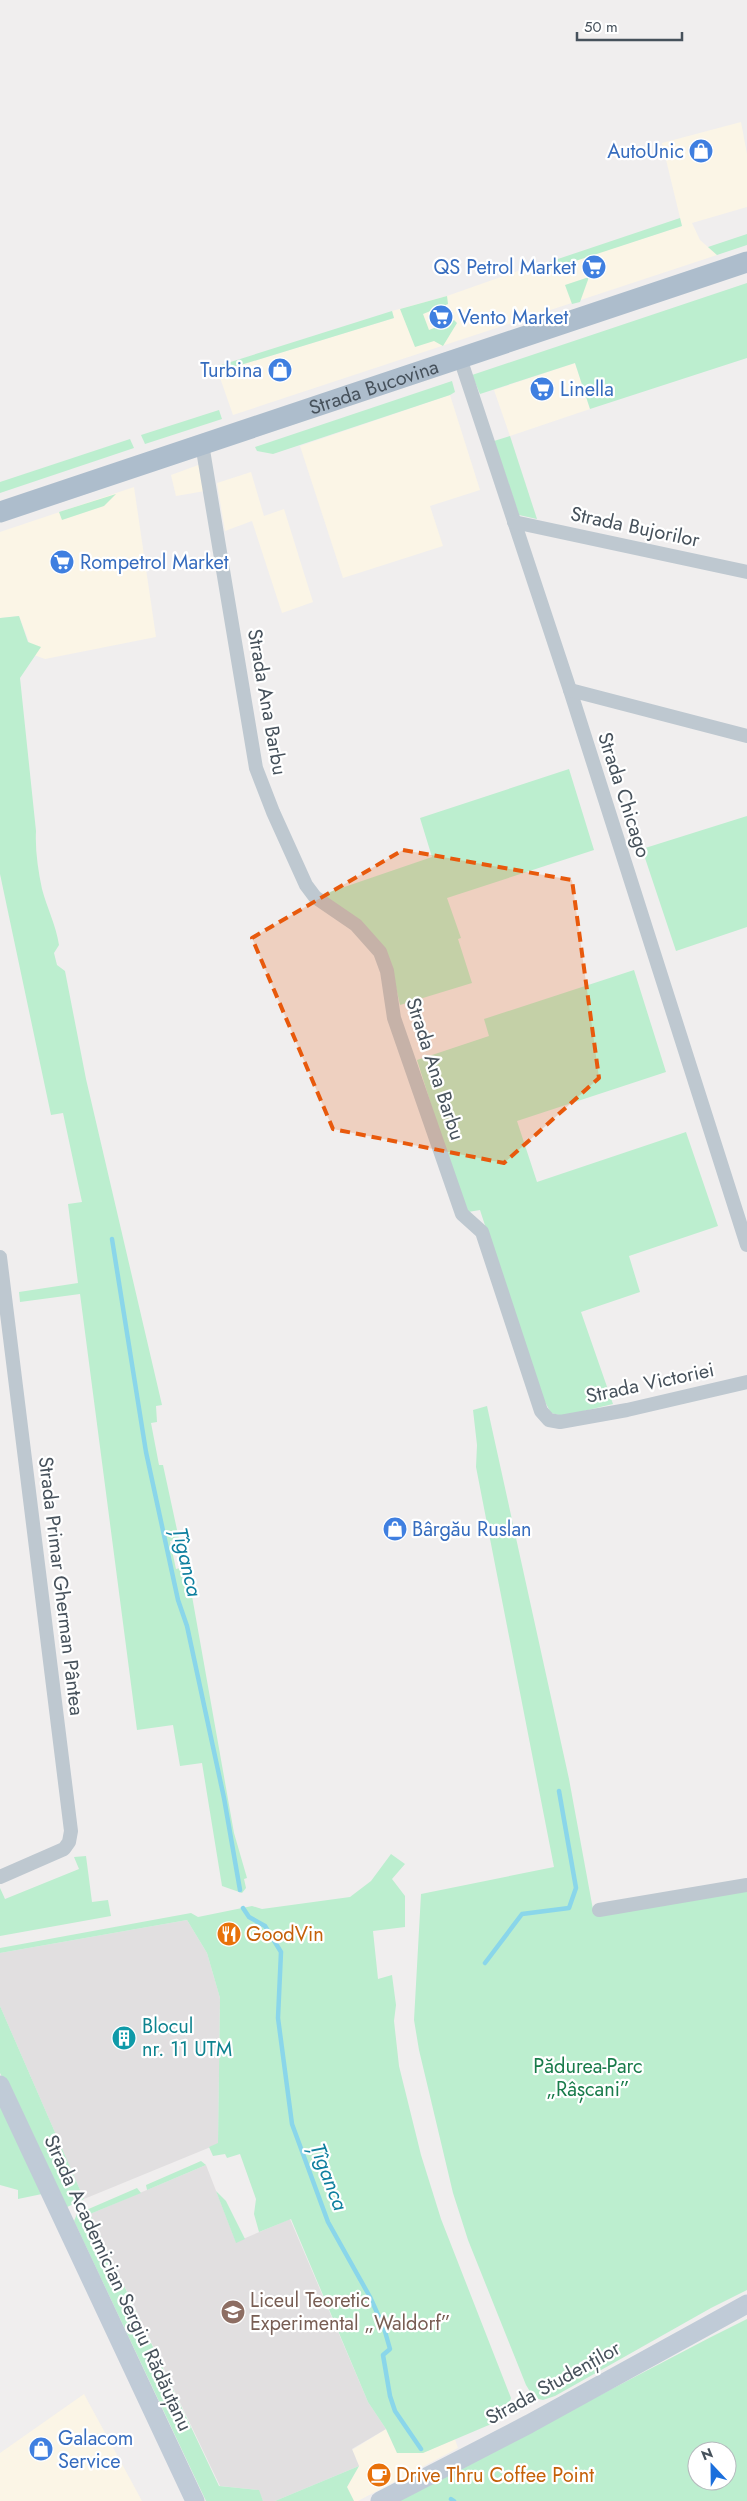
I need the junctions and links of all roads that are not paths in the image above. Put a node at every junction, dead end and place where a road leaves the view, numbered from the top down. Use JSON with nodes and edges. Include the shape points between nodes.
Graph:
{"nodes":[{"id":1,"x":747,"y":262,"type":"edge"},
{"id":2,"x":460,"y":358,"type":"junction"},
{"id":3,"x":202,"y":444,"type":"junction"},
{"id":4,"x":0,"y":512,"type":"edge"},
{"id":5,"x":514,"y":522,"type":"junction"},
{"id":6,"x":747,"y":572,"type":"edge"},
{"id":7,"x":570,"y":690,"type":"junction"},
{"id":8,"x":604,"y":698,"type":"junction"},
{"id":9,"x":580,"y":723,"type":"junction"},
{"id":10,"x":747,"y":735,"type":"edge"},
{"id":11,"x":747,"y":1245,"type":"edge"},
{"id":12,"x":0,"y":1257,"type":"edge"},
{"id":13,"x":747,"y":1382,"type":"edge"},
{"id":14,"x":560,"y":1422,"type":"joint"},
{"id":15,"x":0,"y":1877,"type":"edge"},
{"id":16,"x":747,"y":1885,"type":"edge"},
{"id":17,"x":598,"y":1910,"type":"dead end"},
{"id":18,"x":0,"y":2085,"type":"edge"},
{"id":19,"x":747,"y":2304,"type":"edge"},
{"id":20,"x":195,"y":2501,"type":"edge"},
{"id":21,"x":380,"y":2501,"type":"edge"}],
"edges":[{"from":1,"to":2,"type":"main road","name":"Strada Bucovina"},
{"from":2,"to":3,"type":"main road","name":"Strada Bucovina"},
{"from":2,"to":5,"type":"street","name":"Strada Chicago"},
{"from":3,"to":4,"type":"main road","name":"Strada Bucovina"},
{"from":3,"to":14,"type":"street","name":"Strada Ana Barbu","via":[[256,768],[263,789],[295,862],[315,897],[356,925],[380,952],[387,971],[394,1018],[462,1214],[482,1232],[541,1411],[549,1420]]},
{"from":5,"to":6,"type":"street","name":"Strada Bujorilor"},
{"from":5,"to":7,"type":"street","name":"Strada Chicago"},
{"from":7,"to":8,"type":"street"},
{"from":7,"to":9,"type":"street","name":"Strada Chicago"},
{"from":8,"to":9,"type":"street","via":[[591,702]]},
{"from":8,"to":10,"type":"street"},
{"from":9,"to":11,"type":"street","name":"Strada Chicago"},
{"from":12,"to":15,"type":"street","name":"Strada Primar Gherman Pântea","via":[[71,1831],[64,1849]]},
{"from":13,"to":14,"type":"street","name":"Strada Victoriei"},
{"from":16,"to":17,"type":"street"},
{"from":18,"to":20,"type":"street","name":"Strada Academician Sergiu Rădăuțanu"},
{"from":19,"to":21,"type":"street","name":"Strada Studenților"}]}
